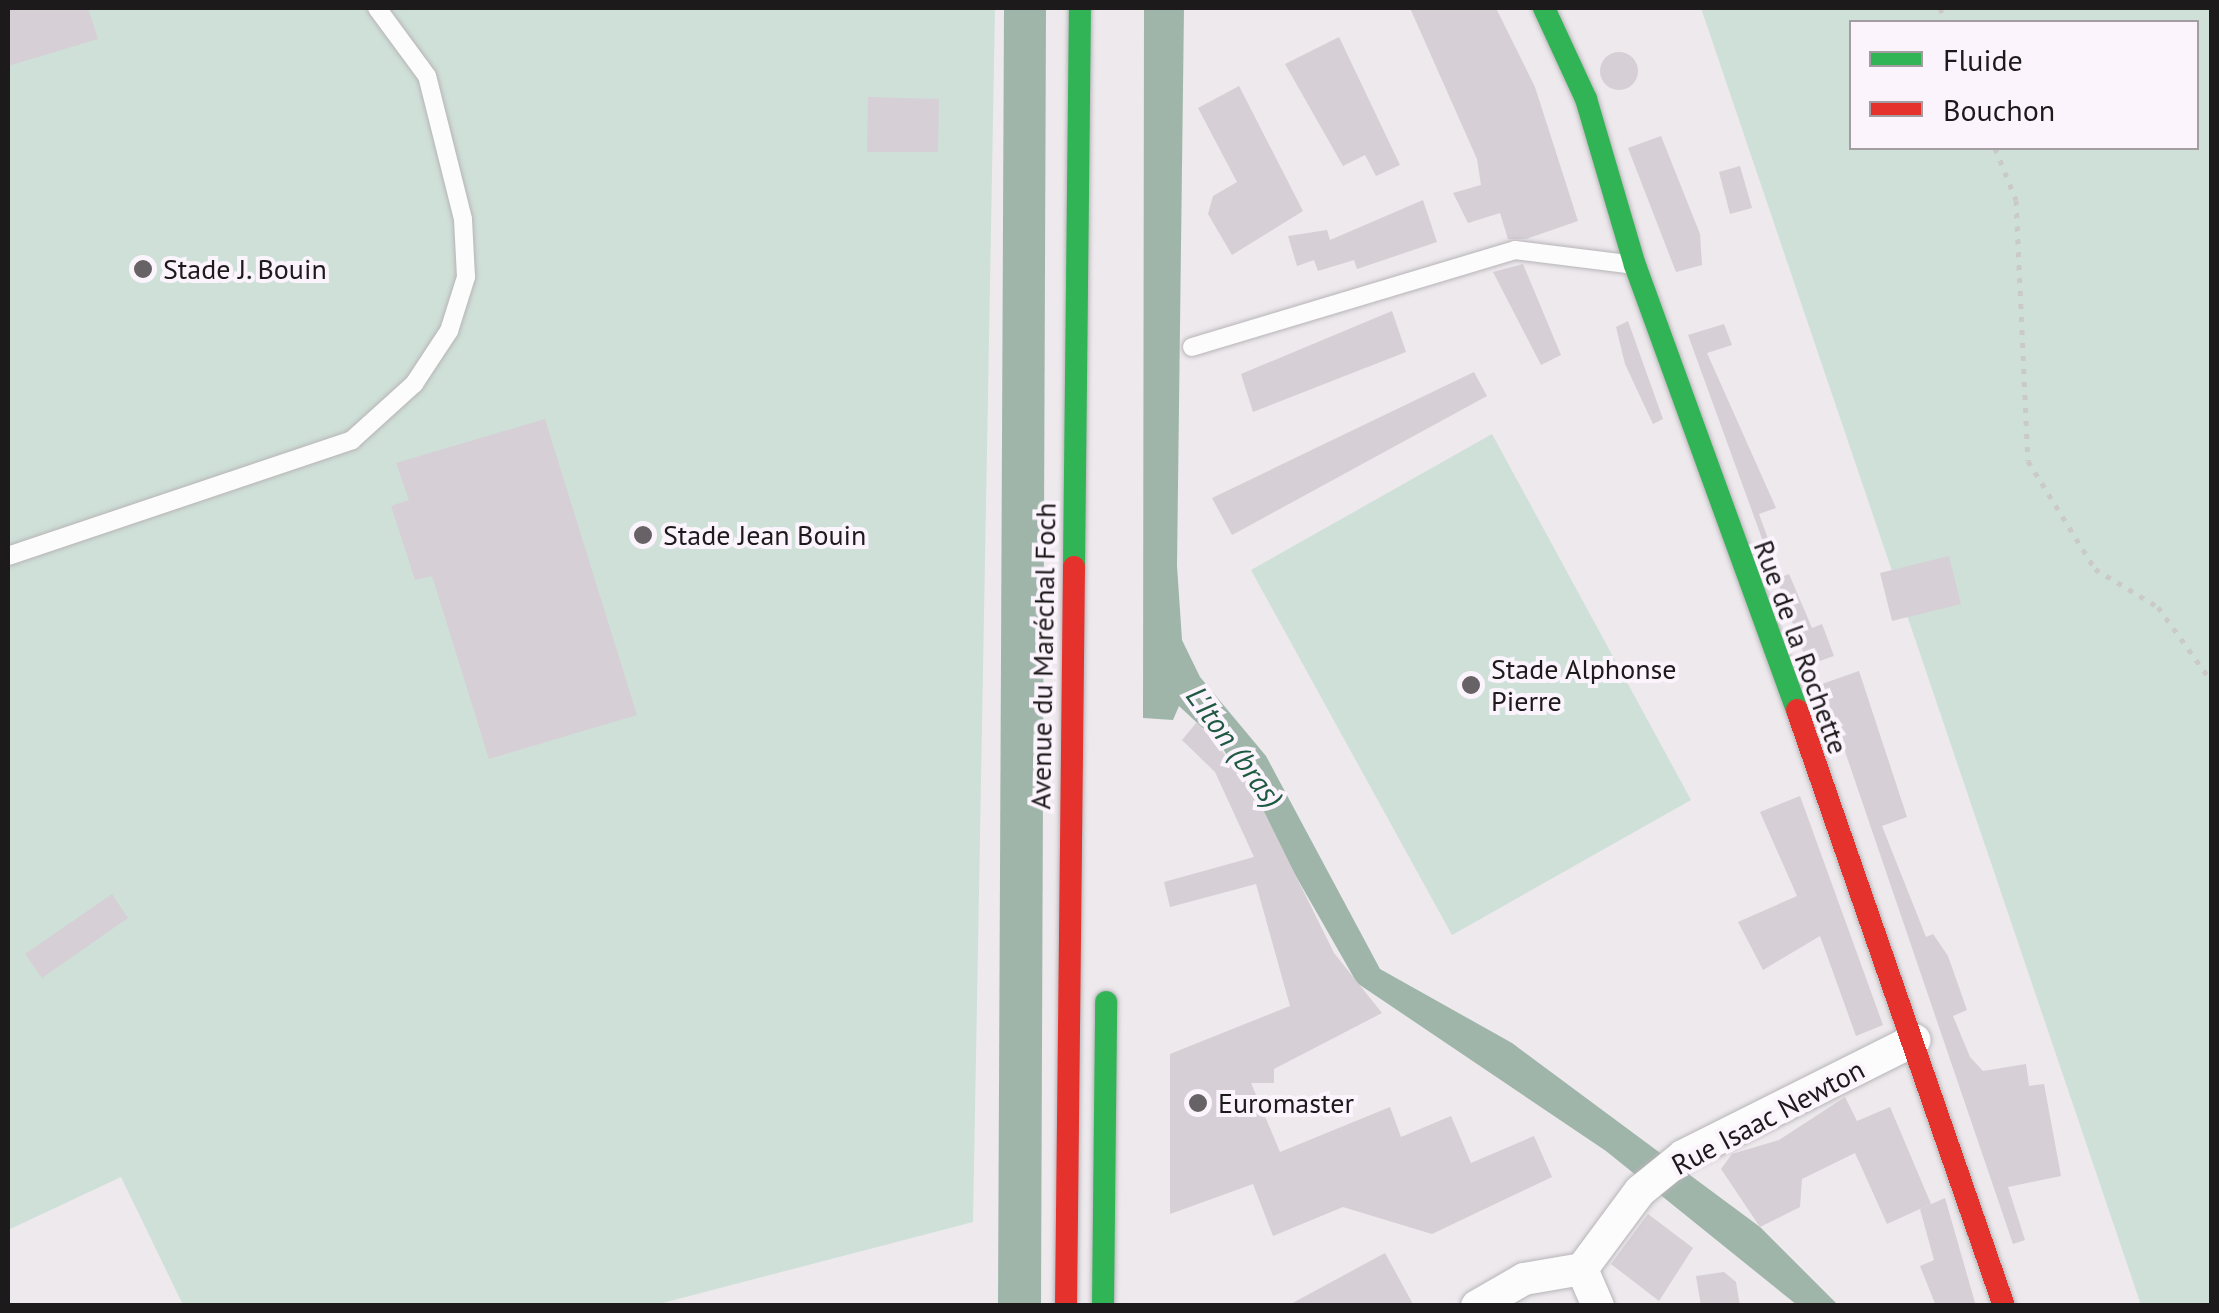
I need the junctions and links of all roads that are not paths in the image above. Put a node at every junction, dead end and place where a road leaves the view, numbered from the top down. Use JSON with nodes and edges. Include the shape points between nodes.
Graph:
{"nodes":[{"id":1,"x":377,"y":8,"type":"edge"},
{"id":2,"x":1080,"y":8,"type":"edge"},
{"id":3,"x":1544,"y":8,"type":"edge"},
{"id":4,"x":1636,"y":265,"type":"junction"},
{"id":5,"x":1192,"y":347,"type":"dead end"},
{"id":6,"x":8,"y":556,"type":"edge"},
{"id":7,"x":1106,"y":966,"type":"dead end"},
{"id":8,"x":1915,"y":1040,"type":"junction"},
{"id":9,"x":1582,"y":1269,"type":"junction"},
{"id":10,"x":1066,"y":1306,"type":"edge"},
{"id":11,"x":1104,"y":1306,"type":"edge"},
{"id":12,"x":1477,"y":1306,"type":"edge"},
{"id":13,"x":1598,"y":1306,"type":"edge"},
{"id":14,"x":2004,"y":1306,"type":"edge"}],
"edges":[{"from":1,"to":6,"type":"lane","via":[[426,76],[464,218],[466,278],[449,331],[414,384],[352,440]]},
{"from":2,"to":10,"type":"main road","name":"Avenue du Maréchal Foch"},
{"from":3,"to":4,"type":"main road","name":"Rue de la Rochette","via":[[1586,99]]},
{"from":4,"to":5,"type":"lane","via":[[1515,250]]},
{"from":4,"to":8,"type":"main road","name":"Rue de la Rochette"},
{"from":7,"to":11,"type":"main road"},
{"from":8,"to":9,"type":"street","name":"Rue Isaac Newton","via":[[1683,1156],[1640,1191]]},
{"from":8,"to":14,"type":"main road","name":"Rue de la Rochette"},
{"from":9,"to":12,"type":"street","via":[[1524,1280]]},
{"from":9,"to":13,"type":"street"}]}
